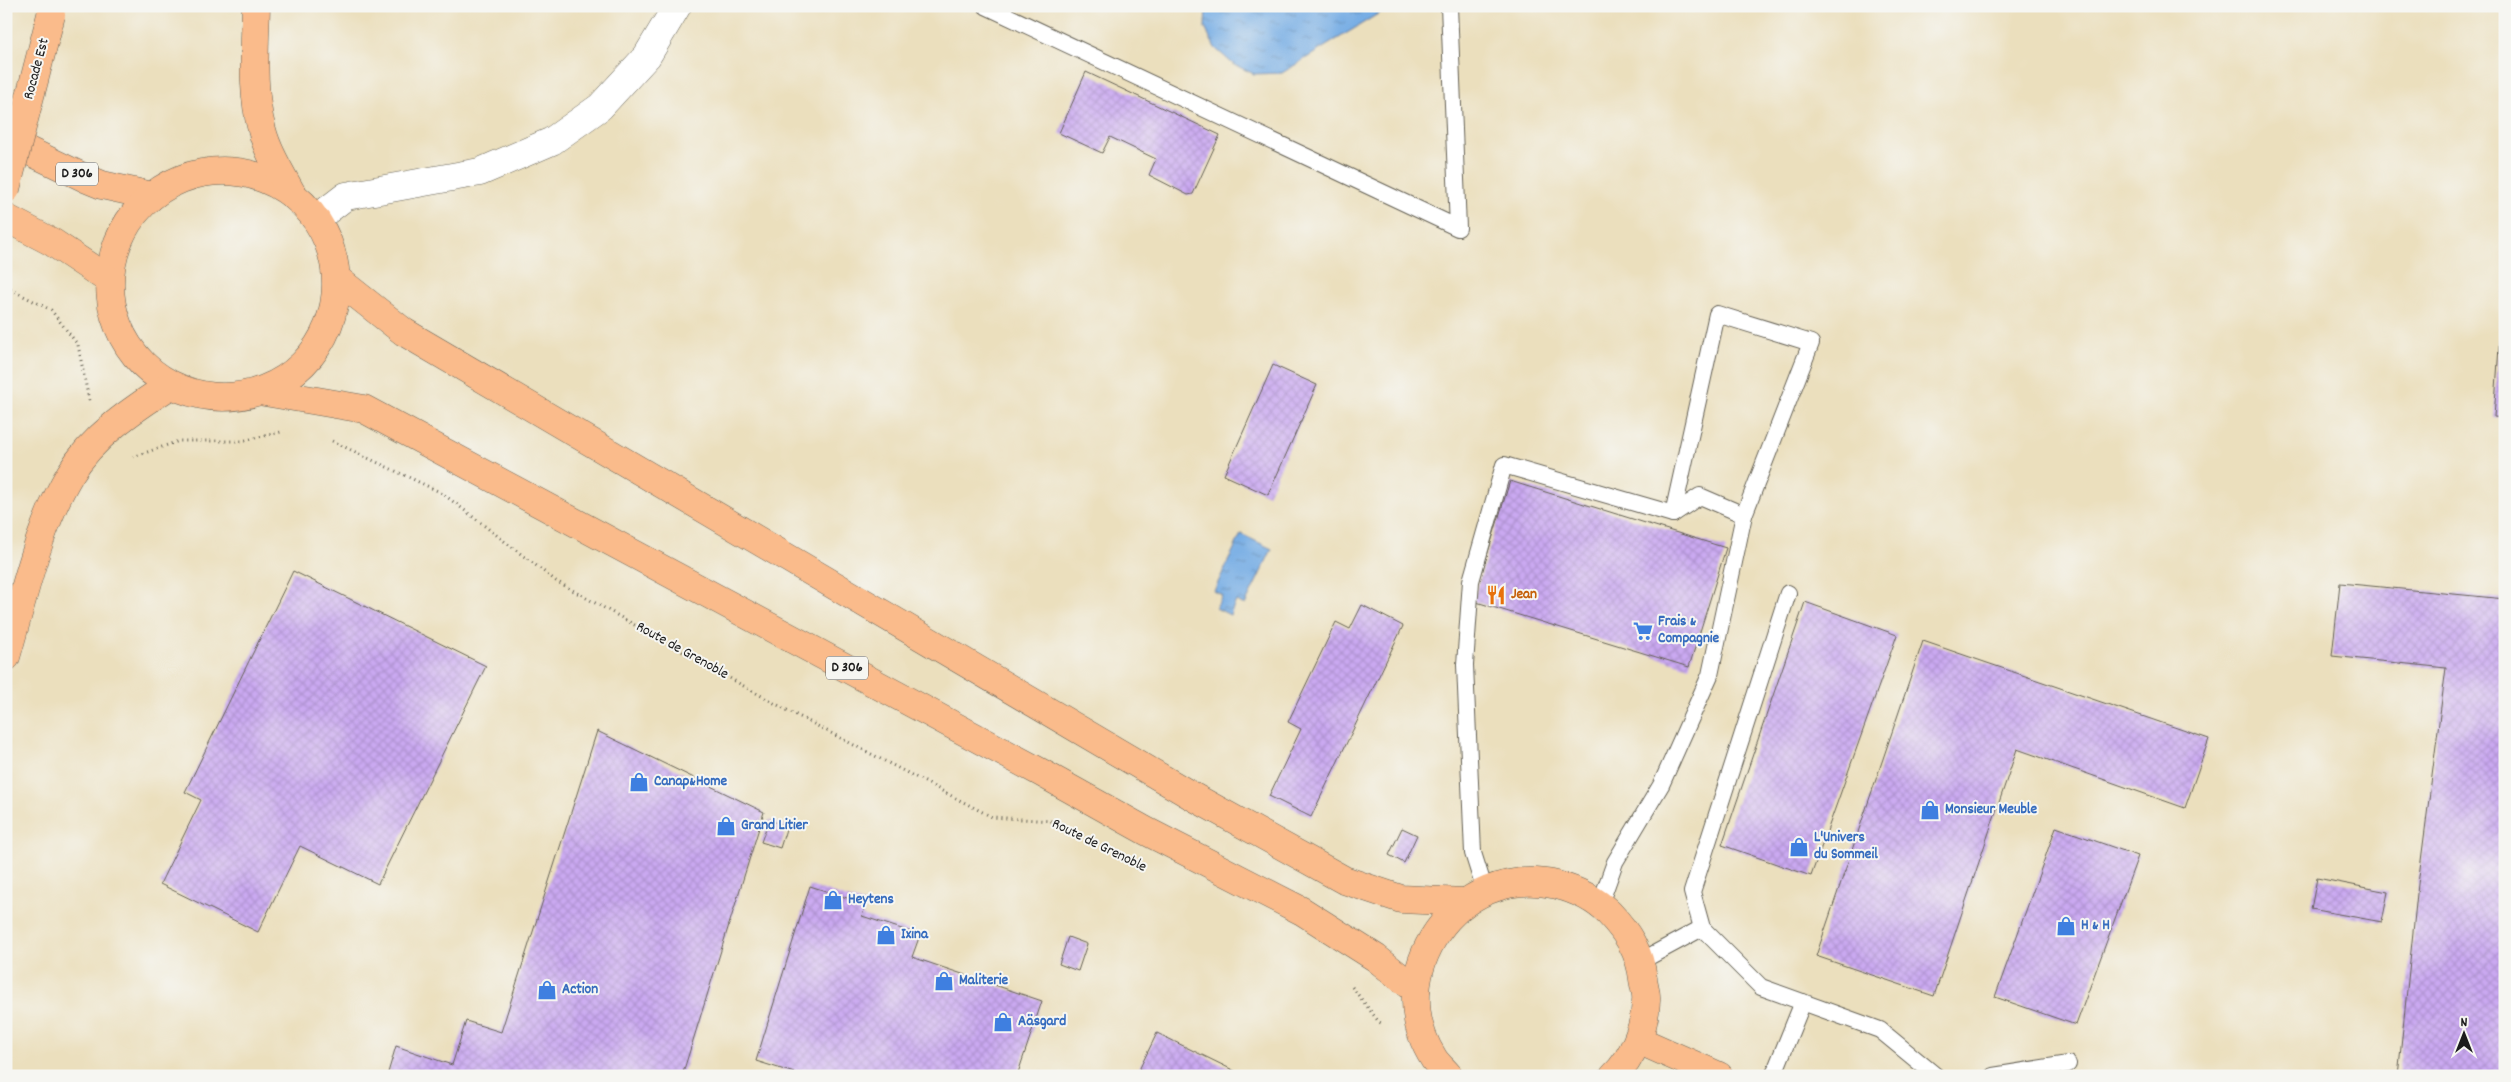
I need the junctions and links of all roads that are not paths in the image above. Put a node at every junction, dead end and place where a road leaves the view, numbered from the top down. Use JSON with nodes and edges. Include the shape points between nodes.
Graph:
{"nodes":[{"id":1,"x":256,"y":6,"type":"edge"},
{"id":2,"x":677,"y":6,"type":"edge"},
{"id":3,"x":986,"y":6,"type":"edge"},
{"id":4,"x":1449,"y":6,"type":"edge"},
{"id":5,"x":52,"y":11,"type":"edge"},
{"id":6,"x":6,"y":140,"type":"edge"},
{"id":7,"x":6,"y":189,"type":"edge"},
{"id":8,"x":292,"y":194,"type":"junction"},
{"id":9,"x":152,"y":196,"type":"junction"},
{"id":10,"x":6,"y":218,"type":"edge"},
{"id":11,"x":316,"y":219,"type":"junction"},
{"id":12,"x":337,"y":279,"type":"junction"},
{"id":13,"x":110,"y":280,"type":"junction"},
{"id":14,"x":169,"y":386,"type":"junction"},
{"id":15,"x":259,"y":392,"type":"junction"},
{"id":16,"x":1673,"y":514,"type":"junction"},
{"id":17,"x":1744,"y":516,"type":"junction"},
{"id":18,"x":1788,"y":593,"type":"dead end"},
{"id":19,"x":6,"y":657,"type":"edge"},
{"id":20,"x":1474,"y":897,"type":"junction"},
{"id":21,"x":1600,"y":904,"type":"junction"},
{"id":22,"x":1702,"y":928,"type":"junction"},
{"id":23,"x":1641,"y":961,"type":"junction"},
{"id":24,"x":1416,"y":990,"type":"junction"},
{"id":25,"x":1803,"y":1002,"type":"junction"},
{"id":26,"x":1638,"y":1040,"type":"junction"},
{"id":27,"x":2068,"y":1064,"type":"dead end"},
{"id":28,"x":1917,"y":1069,"type":"edge"},
{"id":29,"x":1449,"y":1076,"type":"edge"},
{"id":30,"x":1614,"y":1076,"type":"edge"},
{"id":31,"x":1719,"y":1076,"type":"edge"},
{"id":32,"x":1773,"y":1076,"type":"edge"},
{"id":33,"x":1936,"y":1076,"type":"edge"},
{"id":34,"x":1993,"y":1076,"type":"edge"}],
"edges":[{"from":1,"to":8,"type":"main road","via":[[257,110],[262,132]]},
{"from":2,"to":11,"type":"street","via":[[647,56],[600,107],[552,141],[480,172],[346,196]]},
{"from":3,"to":4,"type":"lane","via":[[1458,228]]},
{"from":5,"to":7,"type":"main road","name":"Rocade Est","bridge":true},
{"from":6,"to":9,"type":"main road","number":"D 306","via":[[102,185]]},
{"from":8,"to":9,"type":"main road","via":[[258,177],[221,171],[185,178]]},
{"from":8,"to":11,"type":"main road"},
{"from":9,"to":13,"type":"main road","via":[[130,219],[116,248]]},
{"from":10,"to":13,"type":"main road","via":[[52,242]]},
{"from":11,"to":12,"type":"main road","via":[[334,257]]},
{"from":12,"to":15,"type":"main road","via":[[332,315],[317,348],[292,375]]},
{"from":12,"to":20,"type":"main road","via":[[404,332],[1176,786],[1344,880],[1401,899]]},
{"from":13,"to":14,"type":"main road","via":[[115,318],[132,352]]},
{"from":14,"to":15,"type":"main road","via":[[226,398]]},
{"from":14,"to":19,"type":"main road","via":[[124,416],[70,473],[46,523]]},
{"from":15,"to":24,"type":"main road","number":"D 306","via":[[364,409],[1146,831],[1302,911],[1376,958]]},
{"from":16,"to":17,"type":"lane","via":[[1700,496]]},
{"from":16,"to":17,"type":"lane","via":[[1717,314],[1811,342]]},
{"from":16,"to":20,"type":"lane","via":[[1504,464],[1471,580],[1465,665]]},
{"from":17,"to":21,"type":"lane","via":[[1710,675],[1661,785],[1615,862]]},
{"from":18,"to":22,"type":"lane","via":[[1692,892]]},
{"from":20,"to":21,"type":"main road","via":[[1514,882],[1544,882],[1574,890]]},
{"from":20,"to":24,"type":"main road","via":[[1440,926],[1423,956]]},
{"from":21,"to":23,"type":"main road","via":[[1625,930]]},
{"from":22,"to":23,"type":"lane"},
{"from":22,"to":25,"type":"lane","via":[[1761,988]]},
{"from":23,"to":26,"type":"main road","via":[[1646,1001]]},
{"from":24,"to":29,"type":"main road","via":[[1418,1022],[1434,1059]]},
{"from":25,"to":28,"type":"lane","via":[[1880,1030]]},
{"from":25,"to":32,"type":"lane"},
{"from":26,"to":30,"type":"main road"},
{"from":26,"to":31,"type":"main road"},
{"from":27,"to":34,"type":"lane"},
{"from":28,"to":33,"type":"lane"}]}
